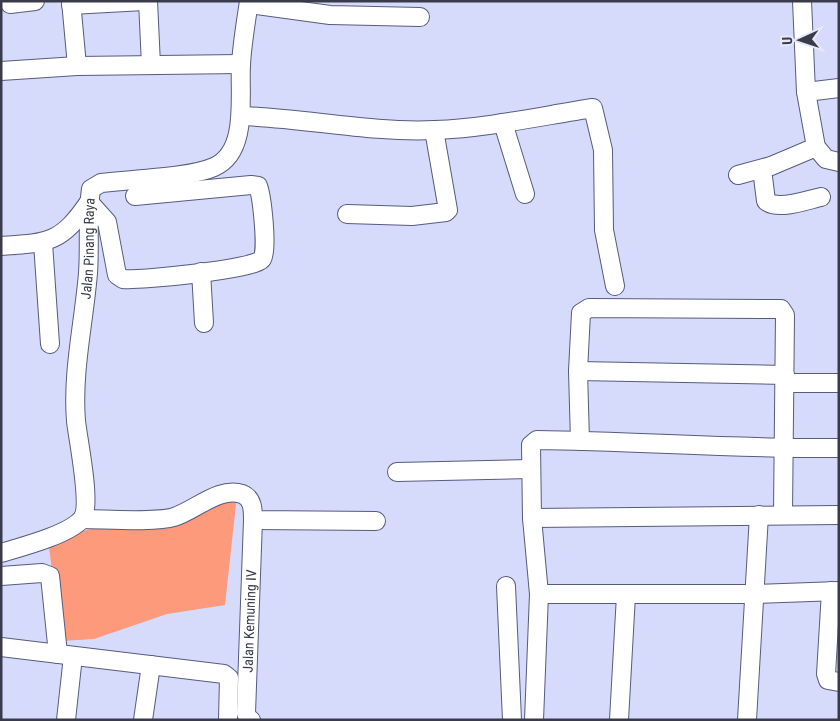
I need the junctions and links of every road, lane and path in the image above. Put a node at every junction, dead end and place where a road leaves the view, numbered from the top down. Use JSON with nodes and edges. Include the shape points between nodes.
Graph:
{"nodes":[{"id":1,"x":35,"y":1,"type":"edge"},
{"id":2,"x":144,"y":1,"type":"edge"},
{"id":3,"x":148,"y":1,"type":"edge"},
{"id":4,"x":802,"y":1,"type":"edge"},
{"id":5,"x":71,"y":3,"type":"edge"},
{"id":6,"x":249,"y":3,"type":"edge"},
{"id":7,"x":10,"y":4,"type":"dead end"},
{"id":8,"x":420,"y":17,"type":"dead end"},
{"id":9,"x":241,"y":64,"type":"junction"},
{"id":10,"x":152,"y":65,"type":"junction"},
{"id":11,"x":77,"y":66,"type":"junction"},
{"id":12,"x":1,"y":71,"type":"edge"},
{"id":13,"x":839,"y":88,"type":"edge"},
{"id":14,"x":806,"y":92,"type":"junction"},
{"id":15,"x":241,"y":116,"type":"junction"},
{"id":16,"x":504,"y":122,"type":"junction"},
{"id":17,"x":434,"y":130,"type":"junction"},
{"id":18,"x":816,"y":146,"type":"junction"},
{"id":19,"x":839,"y":162,"type":"edge"},
{"id":20,"x":762,"y":169,"type":"junction"},
{"id":21,"x":738,"y":175,"type":"dead end"},
{"id":22,"x":525,"y":194,"type":"dead end"},
{"id":23,"x":135,"y":196,"type":"dead end"},
{"id":24,"x":821,"y":197,"type":"dead end"},
{"id":25,"x":89,"y":202,"type":"junction"},
{"id":26,"x":347,"y":214,"type":"dead end"},
{"id":27,"x":43,"y":243,"type":"junction"},
{"id":28,"x":1,"y":246,"type":"edge"},
{"id":29,"x":200,"y":272,"type":"junction"},
{"id":30,"x":615,"y":286,"type":"dead end"},
{"id":31,"x":204,"y":323,"type":"dead end"},
{"id":32,"x":50,"y":344,"type":"dead end"},
{"id":33,"x":578,"y":371,"type":"junction"},
{"id":34,"x":785,"y":379,"type":"junction"},
{"id":35,"x":839,"y":383,"type":"edge"},
{"id":36,"x":580,"y":441,"type":"junction"},
{"id":37,"x":785,"y":448,"type":"junction"},
{"id":38,"x":839,"y":448,"type":"edge"},
{"id":39,"x":530,"y":469,"type":"junction"},
{"id":40,"x":397,"y":472,"type":"dead end"},
{"id":41,"x":759,"y":514,"type":"junction"},
{"id":42,"x":783,"y":514,"type":"junction"},
{"id":43,"x":839,"y":515,"type":"edge"},
{"id":44,"x":532,"y":518,"type":"junction"},
{"id":45,"x":82,"y":519,"type":"junction"},
{"id":46,"x":253,"y":520,"type":"junction"},
{"id":47,"x":376,"y":521,"type":"dead end"},
{"id":48,"x":1,"y":553,"type":"edge"},
{"id":49,"x":1,"y":576,"type":"edge"},
{"id":50,"x":506,"y":586,"type":"dead end"},
{"id":51,"x":835,"y":591,"type":"edge"},
{"id":52,"x":539,"y":594,"type":"junction"},
{"id":53,"x":755,"y":594,"type":"junction"},
{"id":54,"x":626,"y":595,"type":"junction"},
{"id":55,"x":1,"y":647,"type":"edge"},
{"id":56,"x":65,"y":655,"type":"junction"},
{"id":57,"x":151,"y":665,"type":"junction"},
{"id":58,"x":839,"y":682,"type":"edge"},
{"id":59,"x":66,"y":720,"type":"edge"},
{"id":60,"x":144,"y":720,"type":"edge"},
{"id":61,"x":228,"y":720,"type":"edge"},
{"id":62,"x":251,"y":720,"type":"edge"},
{"id":63,"x":512,"y":720,"type":"edge"},
{"id":64,"x":534,"y":720,"type":"edge"},
{"id":65,"x":619,"y":720,"type":"edge"},
{"id":66,"x":747,"y":720,"type":"edge"}],
"edges":[{"from":1,"to":7,"type":"street"},
{"from":2,"to":5,"type":"street"},
{"from":3,"to":10,"type":"street"},
{"from":4,"to":14,"type":"street"},
{"from":5,"to":11,"type":"street"},
{"from":6,"to":8,"type":"street","via":[[330,15]]},
{"from":6,"to":9,"type":"street","name":"Jalan Pinang Raya"},
{"from":9,"to":10,"type":"street"},
{"from":9,"to":15,"type":"street","name":"Jalan Pinang Raya"},
{"from":10,"to":11,"type":"street"},
{"from":11,"to":12,"type":"street"},
{"from":13,"to":14,"type":"street"},
{"from":14,"to":18,"type":"street"},
{"from":15,"to":17,"type":"street"},
{"from":15,"to":25,"type":"street","name":"Jalan Pinang Raya","via":[[238,135],[229,154],[216,166],[195,172],[98,183],[91,189]]},
{"from":16,"to":17,"type":"street"},
{"from":16,"to":22,"type":"street"},
{"from":16,"to":30,"type":"street","via":[[593,108],[603,150],[604,230]]},
{"from":17,"to":26,"type":"street","via":[[446,212],[412,216]]},
{"from":18,"to":19,"type":"street","via":[[826,159]]},
{"from":18,"to":20,"type":"street"},
{"from":20,"to":21,"type":"street"},
{"from":20,"to":24,"type":"street","via":[[766,201],[770,204]]},
{"from":23,"to":29,"type":"street","via":[[251,184],[258,186],[264,244],[262,259],[234,269]]},
{"from":25,"to":27,"type":"street","via":[[74,224]]},
{"from":25,"to":29,"type":"street","via":[[107,222],[118,277],[130,280]]},
{"from":25,"to":45,"type":"street","name":"Jalan Pinang Raya","via":[[88,271],[77,368],[76,412],[86,491]]},
{"from":27,"to":28,"type":"street"},
{"from":27,"to":32,"type":"street"},
{"from":29,"to":31,"type":"street"},
{"from":33,"to":34,"type":"street"},
{"from":33,"to":34,"type":"street","via":[[580,313],[585,309],[781,309],[785,313]]},
{"from":33,"to":36,"type":"street"},
{"from":34,"to":35,"type":"street"},
{"from":34,"to":37,"type":"street"},
{"from":36,"to":37,"type":"street"},
{"from":36,"to":39,"type":"street","via":[[536,440],[531,445]]},
{"from":37,"to":38,"type":"street"},
{"from":37,"to":42,"type":"street"},
{"from":39,"to":40,"type":"street"},
{"from":39,"to":44,"type":"street"},
{"from":41,"to":42,"type":"street"},
{"from":41,"to":44,"type":"street"},
{"from":41,"to":53,"type":"street"},
{"from":42,"to":43,"type":"street"},
{"from":44,"to":52,"type":"street"},
{"from":45,"to":46,"type":"street","name":"Jalan Kemuning IV","via":[[173,517],[230,492],[248,498],[253,507]]},
{"from":45,"to":48,"type":"street","via":[[49,538]]},
{"from":46,"to":47,"type":"street"},
{"from":46,"to":62,"type":"street","name":"Jalan Kemuning IV","via":[[246,678],[246,713]]},
{"from":49,"to":56,"type":"street","via":[[42,573],[50,576]]},
{"from":50,"to":63,"type":"street"},
{"from":51,"to":53,"type":"street"},
{"from":51,"to":58,"type":"street","via":[[826,674],[828,680]]},
{"from":52,"to":54,"type":"street"},
{"from":52,"to":64,"type":"street"},
{"from":53,"to":54,"type":"street"},
{"from":53,"to":66,"type":"street"},
{"from":54,"to":65,"type":"street"},
{"from":55,"to":56,"type":"street"},
{"from":56,"to":57,"type":"street"},
{"from":56,"to":59,"type":"street"},
{"from":57,"to":60,"type":"street"},
{"from":57,"to":61,"type":"street","via":[[227,675],[230,685]]}]}
